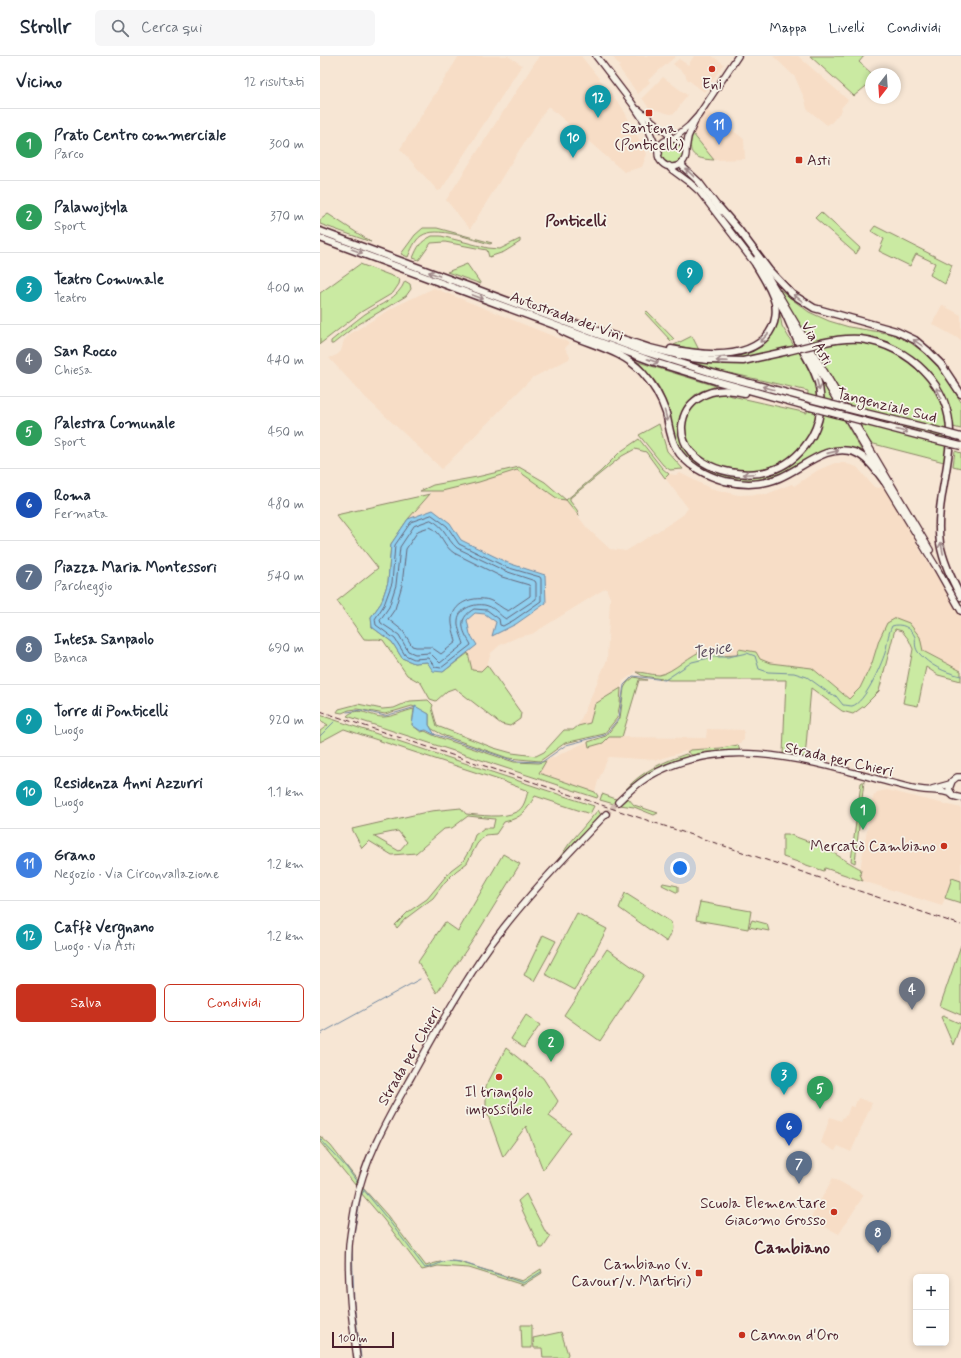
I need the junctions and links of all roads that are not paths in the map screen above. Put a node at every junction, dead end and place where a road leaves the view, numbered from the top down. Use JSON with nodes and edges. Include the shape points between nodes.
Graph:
{"nodes":[{"id":1,"x":596,"y":56,"type":"edge"},
{"id":2,"x":738,"y":56,"type":"edge"},
{"id":3,"x":632,"y":103,"type":"junction"},
{"id":4,"x":698,"y":116,"type":"junction"},
{"id":5,"x":661,"y":129,"type":"junction"},
{"id":6,"x":684,"y":130,"type":"junction"},
{"id":7,"x":673,"y":139,"type":"junction"},
{"id":8,"x":686,"y":149,"type":"junction"},
{"id":9,"x":659,"y":152,"type":"junction"},
{"id":10,"x":682,"y":163,"type":"junction"},
{"id":11,"x":669,"y":166,"type":"junction"},
{"id":12,"x":719,"y":207,"type":"junction"},
{"id":13,"x":320,"y":231,"type":"edge"},
{"id":14,"x":320,"y":238,"type":"edge"},
{"id":15,"x":756,"y":265,"type":"junction"},
{"id":16,"x":784,"y":311,"type":"junction"},
{"id":17,"x":541,"y":320,"type":"junction"},
{"id":18,"x":561,"y":321,"type":"junction"},
{"id":19,"x":624,"y":339,"type":"junction"},
{"id":20,"x":961,"y":394,"type":"edge"},
{"id":21,"x":806,"y":398,"type":"joint"},
{"id":22,"x":810,"y":407,"type":"junction"},
{"id":23,"x":961,"y":437,"type":"edge"},
{"id":24,"x":961,"y":446,"type":"edge"},
{"id":25,"x":884,"y":481,"type":"junction"},
{"id":26,"x":961,"y":597,"type":"edge"},
{"id":27,"x":961,"y":604,"type":"edge"},
{"id":28,"x":961,"y":611,"type":"edge"},
{"id":29,"x":961,"y":777,"type":"edge"},
{"id":30,"x":950,"y":784,"type":"junction"},
{"id":31,"x":924,"y":790,"type":"junction"},
{"id":32,"x":951,"y":794,"type":"junction"},
{"id":33,"x":961,"y":798,"type":"edge"},
{"id":34,"x":618,"y":802,"type":"tunnel mouth"},
{"id":35,"x":606,"y":814,"type":"tunnel mouth"},
{"id":36,"x":357,"y":1358,"type":"edge"}],
"edges":[{"from":1,"to":3,"type":"main road"},
{"from":2,"to":4,"type":"main road"},
{"from":3,"to":5,"type":"main road"},
{"from":3,"to":9,"type":"main road","via":[[646,124]]},
{"from":4,"to":6,"type":"main road"},
{"from":4,"to":8,"type":"main road","via":[[688,137]]},
{"from":5,"to":6,"type":"main road","via":[[672,132]]},
{"from":5,"to":7,"type":"main road"},
{"from":6,"to":7,"type":"main road"},
{"from":7,"to":8,"type":"main road","via":[[681,142]]},
{"from":7,"to":9,"type":"main road","via":[[661,145]]},
{"from":8,"to":10,"type":"main road"},
{"from":9,"to":11,"type":"main road","via":[[661,160]]},
{"from":10,"to":11,"type":"main road"},
{"from":12,"to":10,"type":"main road","name":"Via Asti","one_way":true},
{"from":11,"to":15,"type":"main road","name":"Via Asti","via":[[700,192]]},
{"from":20,"to":12,"type":"highway","one_way":true,"via":[[941,364],[915,340],[896,331],[814,308],[792,294],[769,270]]},
{"from":12,"to":27,"type":"main road","name":"Via Asti","via":[[769,278]]},
{"from":18,"to":13,"type":"highway","name":"Autostrada dei Vini","one_way":true},
{"from":14,"to":17,"type":"highway","name":"Autostrada dei Vini","one_way":true},
{"from":15,"to":16,"type":"main road","name":"Via Asti"},
{"from":15,"to":19,"type":"highway","one_way":true,"via":[[773,297],[776,312],[771,329],[759,343],[730,353],[698,354]]},
{"from":16,"to":22,"type":"highway","one_way":true,"via":[[818,382],[821,405],[819,419],[808,444],[788,462],[774,470],[744,474],[716,468],[701,461],[691,453],[682,433],[682,424],[689,407],[704,394],[714,391],[738,391]]},
{"from":16,"to":25,"type":"main road","name":"Via Asti"},
{"from":17,"to":22,"type":"highway","name":"Autostrada dei Vini","one_way":true,"via":[[660,364]]},
{"from":17,"to":25,"type":"highway","one_way":true,"via":[[569,335],[616,353],[641,370],[659,396],[675,447],[682,457],[707,474],[725,481],[762,483],[779,478],[819,456],[836,450],[854,452],[862,456],[870,462]]},
{"from":18,"to":19,"type":"highway","via":[[584,325]]},
{"from":21,"to":18,"type":"highway","name":"Autostrada dei Vini","one_way":true,"via":[[666,359]]},
{"from":26,"to":19,"type":"highway","one_way":true,"bridge":true,"via":[[945,563],[940,543],[940,508],[950,436],[948,415],[936,386],[914,361],[888,346],[859,339],[839,339],[743,361],[708,360]]},
{"from":21,"to":23,"type":"highway","name":"Tangenziale Sud","bridge":true},
{"from":22,"to":24,"type":"highway","name":"Tangenziale Sud","one_way":true,"bridge":true},
{"from":25,"to":28,"type":"main road","name":"Via Asti"},
{"from":29,"to":30,"type":"main road","name":"Strada per Chieri","via":[[954,778]]},
{"from":30,"to":31,"type":"main road","name":"Strada per Chieri"},
{"from":30,"to":32,"type":"main road"},
{"from":31,"to":32,"type":"main road","name":"Strada per Chieri"},
{"from":31,"to":34,"type":"main road","name":"Strada per Chieri","via":[[800,759],[730,754],[710,755],[668,767],[638,784]]},
{"from":32,"to":33,"type":"main road","name":"Strada per Chieri"},
{"from":35,"to":36,"type":"main road","name":"Strada per Chieri","via":[[548,876],[492,943],[443,1020],[382,1128],[361,1181],[349,1244],[349,1287]]}]}
